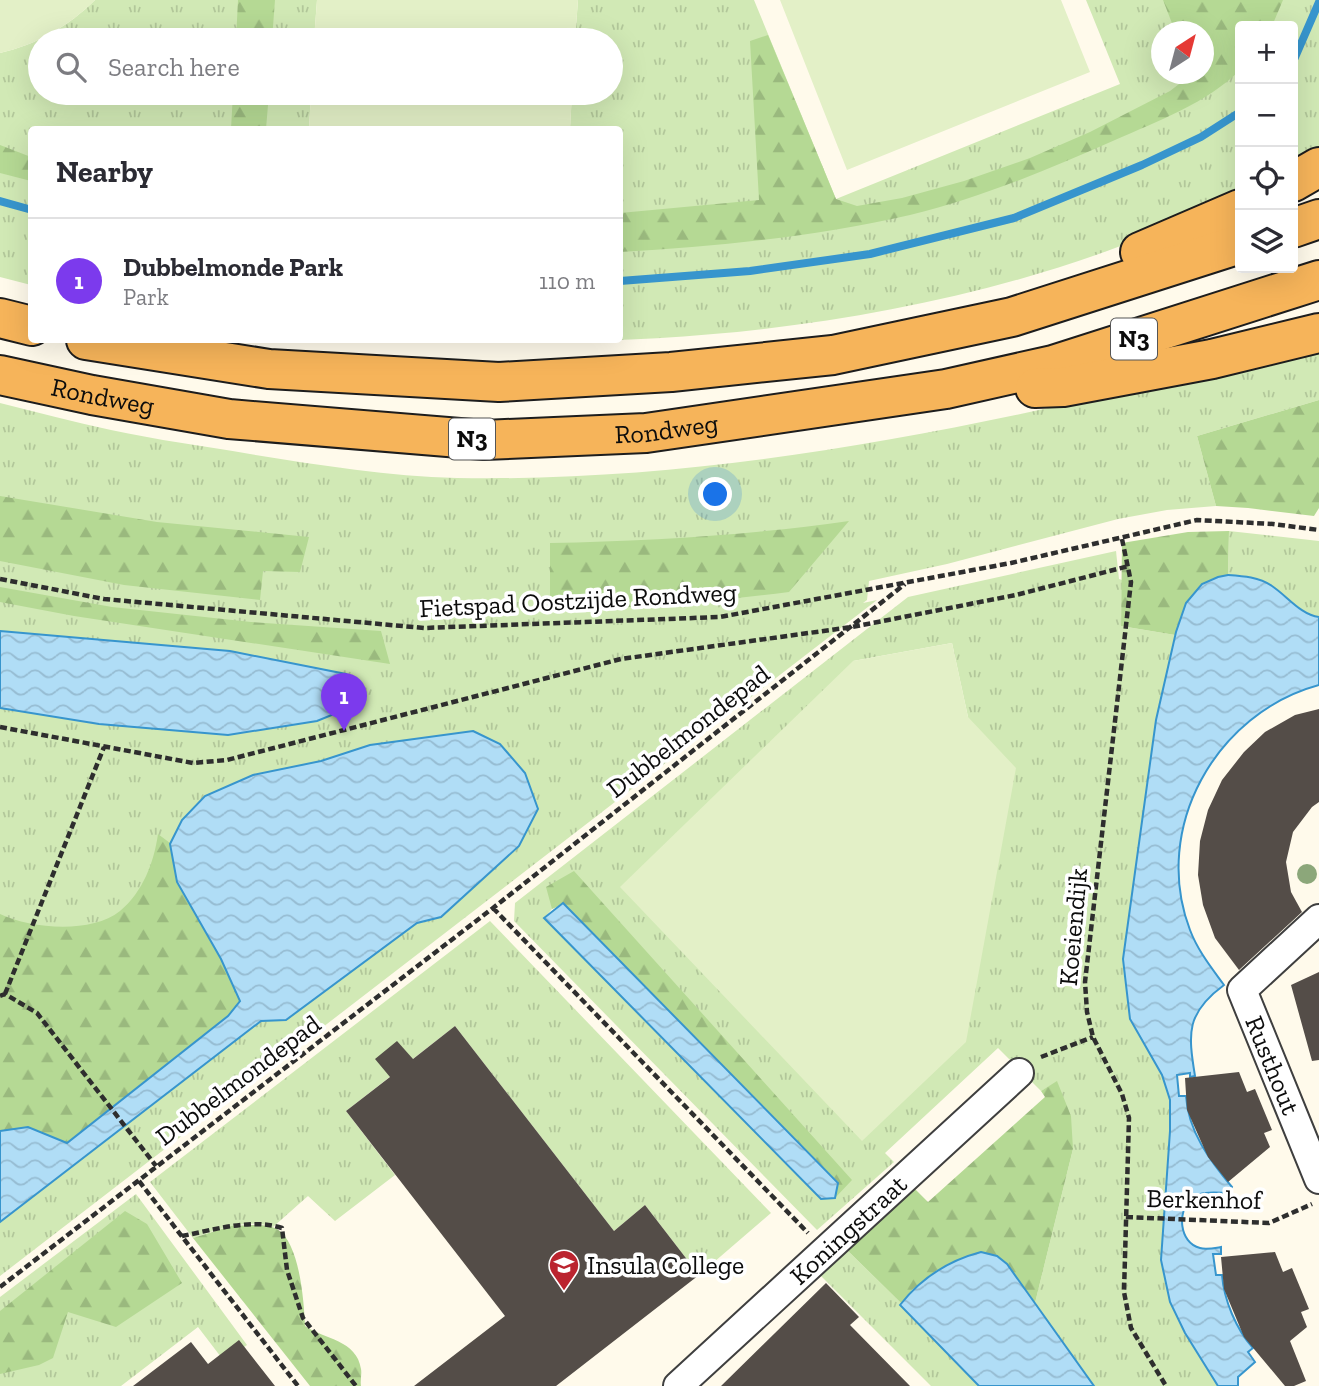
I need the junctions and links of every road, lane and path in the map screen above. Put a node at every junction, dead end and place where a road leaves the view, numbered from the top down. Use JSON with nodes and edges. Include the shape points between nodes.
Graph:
{"nodes":[{"id":1,"x":1319,"y":167,"type":"edge"},
{"id":2,"x":1298,"y":179,"type":"edge"},
{"id":3,"x":1238,"y":210,"type":"edge"},
{"id":4,"x":1319,"y":219,"type":"edge"},
{"id":5,"x":1298,"y":226,"type":"edge"},
{"id":6,"x":1235,"y":246,"type":"edge"},
{"id":7,"x":1319,"y":280,"type":"edge"},
{"id":8,"x":1012,"y":317,"type":"junction"},
{"id":9,"x":0,"y":318,"type":"edge"},
{"id":10,"x":28,"y":325,"type":"edge"},
{"id":11,"x":1319,"y":333,"type":"edge"},
{"id":12,"x":105,"y":343,"type":"edge"},
{"id":13,"x":0,"y":375,"type":"edge"},
{"id":14,"x":946,"y":389,"type":"junction"},
{"id":15,"x":1319,"y":530,"type":"edge"},
{"id":16,"x":1122,"y":538,"type":"junction"},
{"id":17,"x":1129,"y":566,"type":"junction"},
{"id":18,"x":0,"y":579,"type":"edge"},
{"id":19,"x":906,"y":583,"type":"junction"},
{"id":20,"x":852,"y":627,"type":"junction"},
{"id":21,"x":0,"y":727,"type":"edge"},
{"id":22,"x":104,"y":747,"type":"junction"},
{"id":23,"x":493,"y":908,"type":"junction"},
{"id":24,"x":1319,"y":919,"type":"edge"},
{"id":25,"x":3,"y":995,"type":"edge"},
{"id":26,"x":1093,"y":1037,"type":"junction"},
{"id":27,"x":1019,"y":1073,"type":"joint"},
{"id":28,"x":156,"y":1166,"type":"junction"},
{"id":29,"x":1319,"y":1179,"type":"edge"},
{"id":30,"x":139,"y":1181,"type":"junction"},
{"id":31,"x":1319,"y":1201,"type":"edge"},
{"id":32,"x":1126,"y":1217,"type":"junction"},
{"id":33,"x":182,"y":1236,"type":"junction"},
{"id":34,"x":826,"y":1251,"type":"junction"},
{"id":35,"x":0,"y":1287,"type":"edge"},
{"id":36,"x":298,"y":1386,"type":"edge"},
{"id":37,"x":356,"y":1386,"type":"edge"},
{"id":38,"x":678,"y":1386,"type":"edge"},
{"id":39,"x":1166,"y":1386,"type":"edge"}],
"edges":[{"from":1,"to":2,"type":"highway"},
{"from":3,"to":8,"type":"highway","number":"N3","via":[[1166,243],[1053,284]]},
{"from":4,"to":5,"type":"highway"},
{"from":6,"to":8,"type":"highway","name":"Rondweg","number":"N3"},
{"from":7,"to":14,"type":"highway","name":"Rondweg","number":"N3","via":[[1053,365]]},
{"from":8,"to":12,"type":"highway","name":"Rondweg","number":"N3","via":[[833,355],[671,372],[499,382],[269,369]]},
{"from":9,"to":10,"type":"highway"},
{"from":11,"to":14,"type":"highway","number":"N3","via":[[1063,387]]},
{"from":13,"to":14,"type":"highway","name":"Rondweg","number":"N3","via":[[229,419],[484,440],[646,433]]},
{"from":15,"to":16,"type":"path","name":"Fietspad Oostzijde Rondweg","via":[[1197,520]]},
{"from":16,"to":17,"type":"path","name":"Koeiendijk"},
{"from":16,"to":19,"type":"path","name":"Fietspad Oostzijde Rondweg"},
{"from":17,"to":20,"type":"path","via":[[1016,595]]},
{"from":17,"to":26,"type":"path","name":"Koeiendijk","via":[[1131,582],[1085,982]]},
{"from":18,"to":19,"type":"path","name":"Fietspad Oostzijde Rondweg","via":[[104,598],[424,628],[720,617]]},
{"from":19,"to":20,"type":"path","name":"Dubbelmondepad"},
{"from":20,"to":22,"type":"path","via":[[621,659],[227,760],[193,763]]},
{"from":20,"to":23,"type":"path","name":"Dubbelmondepad"},
{"from":21,"to":22,"type":"path"},
{"from":22,"to":25,"type":"path"},
{"from":23,"to":28,"type":"path","name":"Dubbelmondepad"},
{"from":23,"to":34,"type":"path"},
{"from":24,"to":29,"type":"street","name":"Rusthout","via":[[1242,990]]},
{"from":25,"to":28,"type":"path","via":[[37,1013]]},
{"from":26,"to":27,"type":"path","via":[[1049,1053]]},
{"from":26,"to":32,"type":"path","name":"Koeiendijk","via":[[1129,1118]]},
{"from":27,"to":34,"type":"street","name":"Koningstraat"},
{"from":28,"to":30,"type":"path","name":"Dubbelmondepad"},
{"from":30,"to":33,"type":"path"},
{"from":30,"to":35,"type":"path","name":"Dubbelmondepad"},
{"from":31,"to":32,"type":"path","name":"Berkenhof","via":[[1269,1223]]},
{"from":32,"to":39,"type":"path","name":"Koeiendijk","via":[[1124,1292],[1131,1328]]},
{"from":33,"to":36,"type":"path"},
{"from":33,"to":37,"type":"path","via":[[269,1224],[282,1228],[287,1270],[303,1318]]},
{"from":34,"to":38,"type":"street","name":"Koningstraat"}]}
